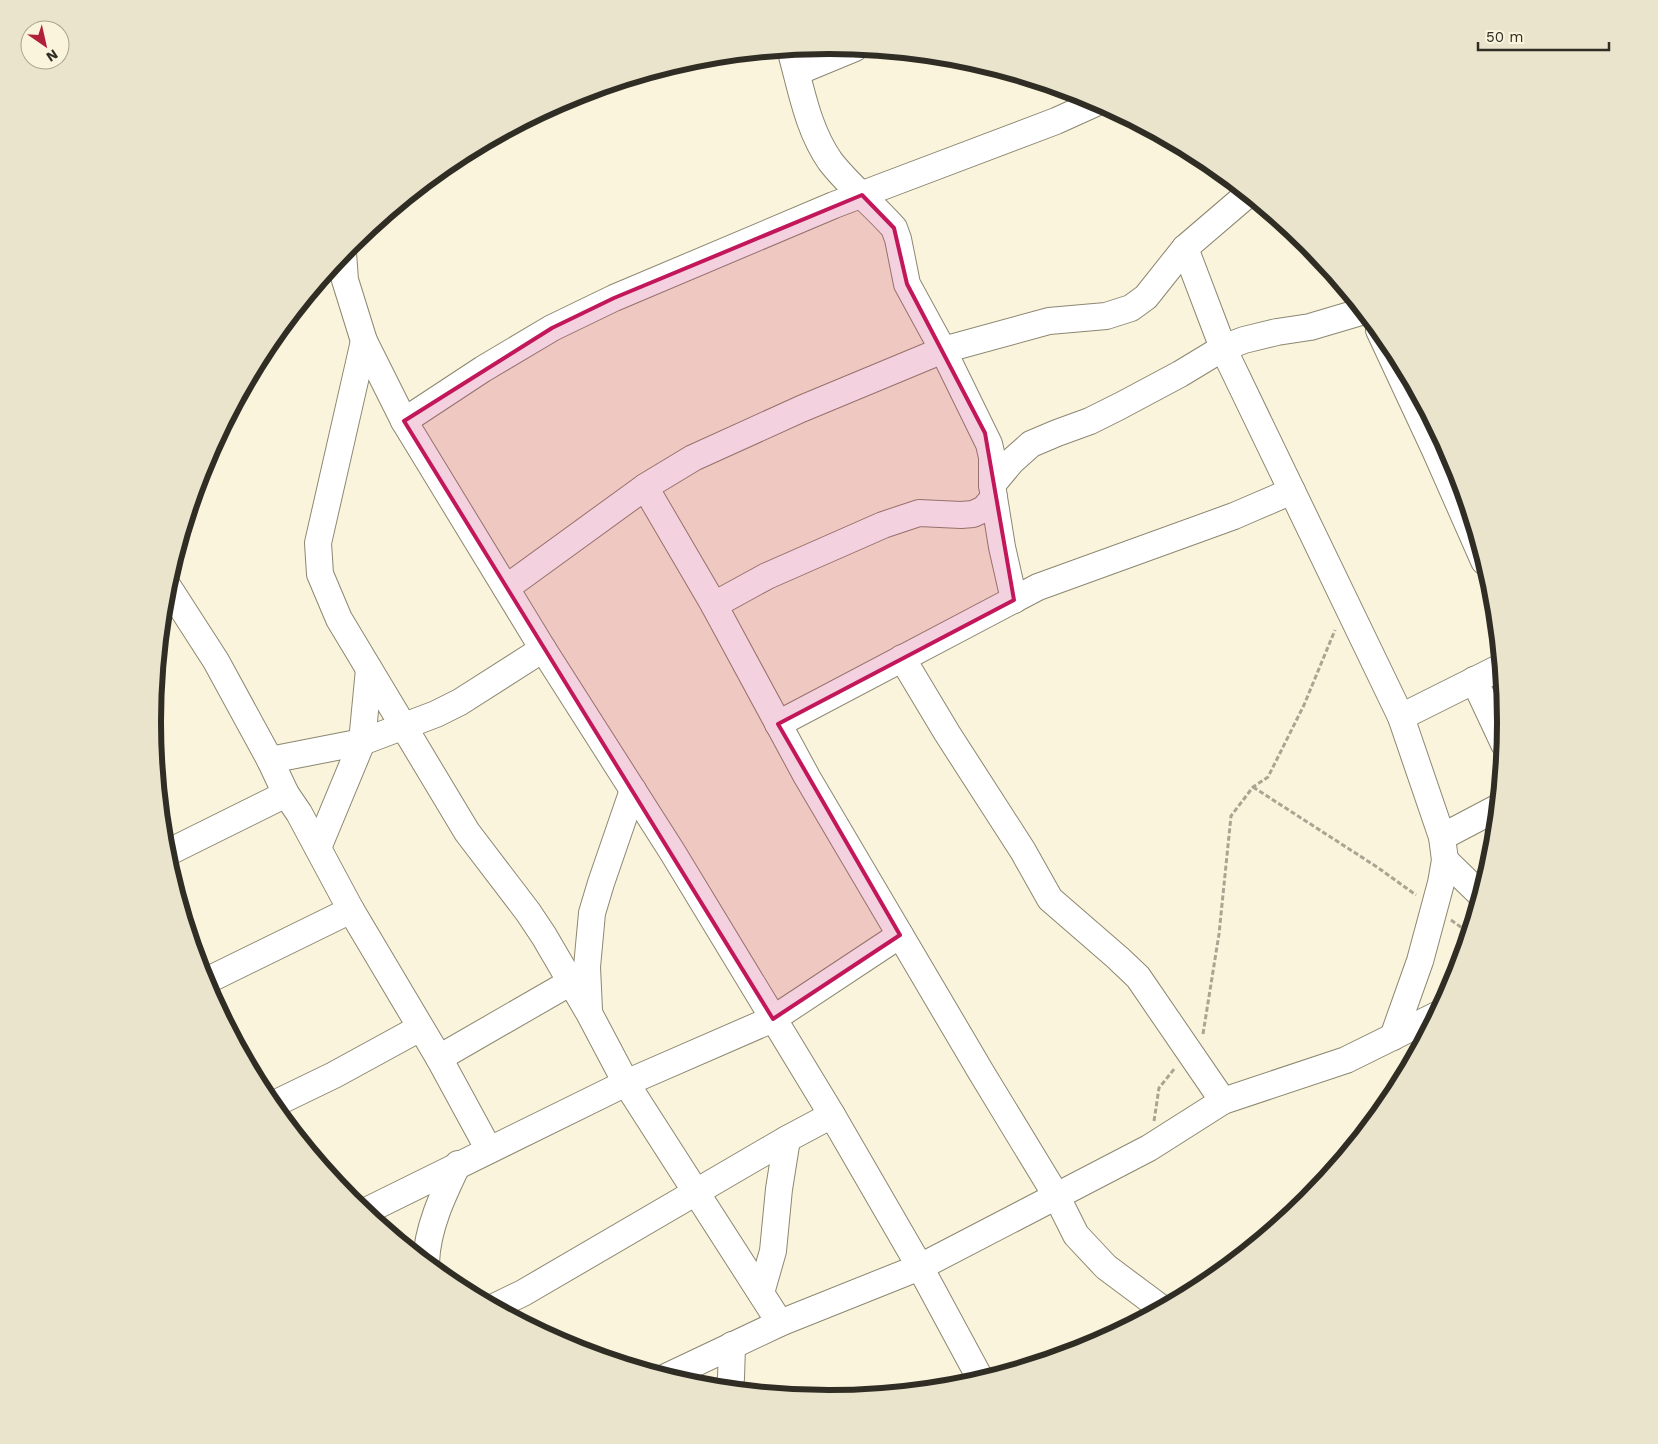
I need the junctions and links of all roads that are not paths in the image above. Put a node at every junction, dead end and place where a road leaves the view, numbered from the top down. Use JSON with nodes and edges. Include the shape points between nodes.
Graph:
{"nodes":[{"id":1,"x":826,"y":54,"type":"edge"},
{"id":2,"x":793,"y":61,"type":"edge"},
{"id":3,"x":1088,"y":106,"type":"edge"},
{"id":4,"x":862,"y":195,"type":"junction"},
{"id":5,"x":1243,"y":198,"type":"edge"},
{"id":6,"x":1185,"y":248,"type":"junction"},
{"id":7,"x":344,"y":263,"type":"edge"},
{"id":8,"x":1358,"y":314,"type":"edge"},
{"id":9,"x":364,"y":341,"type":"junction"},
{"id":10,"x":1223,"y":348,"type":"junction"},
{"id":11,"x":943,"y":350,"type":"junction"},
{"id":12,"x":404,"y":421,"type":"junction"},
{"id":13,"x":645,"y":487,"type":"junction"},
{"id":14,"x":993,"y":491,"type":"junction"},
{"id":15,"x":1292,"y":491,"type":"junction"},
{"id":16,"x":506,"y":588,"type":"junction"},
{"id":17,"x":173,"y":596,"type":"edge"},
{"id":18,"x":1014,"y":600,"type":"junction"},
{"id":19,"x":714,"y":606,"type":"junction"},
{"id":20,"x":543,"y":649,"type":"junction"},
{"id":21,"x":902,"y":658,"type":"junction"},
{"id":22,"x":369,"y":669,"type":"junction"},
{"id":23,"x":1495,"y":669,"type":"edge"},
{"id":24,"x":1474,"y":680,"type":"junction"},
{"id":25,"x":1401,"y":717,"type":"junction"},
{"id":26,"x":778,"y":724,"type":"junction"},
{"id":27,"x":404,"y":726,"type":"junction"},
{"id":28,"x":1497,"y":729,"type":"edge"},
{"id":29,"x":362,"y":742,"type":"junction"},
{"id":30,"x":270,"y":760,"type":"junction"},
{"id":31,"x":633,"y":790,"type":"junction"},
{"id":32,"x":286,"y":794,"type":"junction"},
{"id":33,"x":1491,"y":813,"type":"edge"},
{"id":34,"x":318,"y":848,"type":"junction"},
{"id":35,"x":1444,"y":848,"type":"junction"},
{"id":36,"x":174,"y":850,"type":"edge"},
{"id":37,"x":1476,"y":888,"type":"edge"},
{"id":38,"x":350,"y":910,"type":"junction"},
{"id":39,"x":900,"y":935,"type":"junction"},
{"id":40,"x":212,"y":978,"type":"edge"},
{"id":41,"x":570,"y":982,"type":"junction"},
{"id":42,"x":590,"y":1013,"type":"junction"},
{"id":43,"x":773,"y":1019,"type":"junction"},
{"id":44,"x":1427,"y":1019,"type":"edge"},
{"id":45,"x":420,"y":1028,"type":"junction"},
{"id":46,"x":1393,"y":1036,"type":"junction"},
{"id":47,"x":439,"y":1058,"type":"junction"},
{"id":48,"x":626,"y":1083,"type":"junction"},
{"id":49,"x":1223,"y":1101,"type":"junction"},
{"id":50,"x":280,"y":1102,"type":"edge"},
{"id":51,"x":832,"y":1115,"type":"junction"},
{"id":52,"x":787,"y":1139,"type":"junction"},
{"id":53,"x":488,"y":1150,"type":"junction"},
{"id":54,"x":458,"y":1164,"type":"junction"},
{"id":55,"x":696,"y":1192,"type":"junction"},
{"id":56,"x":1057,"y":1197,"type":"junction"},
{"id":57,"x":371,"y":1208,"type":"edge"},
{"id":58,"x":426,"y":1255,"type":"edge"},
{"id":59,"x":920,"y":1267,"type":"junction"},
{"id":60,"x":761,"y":1293,"type":"junction"},
{"id":61,"x":500,"y":1304,"type":"edge"},
{"id":62,"x":1156,"y":1305,"type":"edge"},
{"id":63,"x":780,"y":1323,"type":"junction"},
{"id":64,"x":732,"y":1345,"type":"junction"},
{"id":65,"x":677,"y":1372,"type":"edge"},
{"id":66,"x":977,"y":1373,"type":"edge"},
{"id":67,"x":730,"y":1383,"type":"edge"}],
"edges":[{"from":1,"to":2,"type":"street"},
{"from":2,"to":4,"type":"street","via":[[817,138],[830,161]]},
{"from":3,"to":4,"type":"street"},
{"from":4,"to":11,"type":"street","via":[[894,228],[907,284]]},
{"from":4,"to":12,"type":"street","via":[[630,291],[552,328]]},
{"from":5,"to":6,"type":"street"},
{"from":6,"to":10,"type":"street"},
{"from":6,"to":11,"type":"street","via":[[1146,297],[1131,308],[1106,316],[1049,321]]},
{"from":7,"to":9,"type":"street","via":[[345,280]]},
{"from":8,"to":10,"type":"street","via":[[1244,340]]},
{"from":9,"to":12,"type":"street"},
{"from":9,"to":22,"type":"street","via":[[318,543],[320,574],[339,619]]},
{"from":10,"to":14,"type":"street","via":[[1090,421],[1031,444],[1012,461]]},
{"from":10,"to":15,"type":"street"},
{"from":11,"to":13,"type":"street","via":[[693,458]]},
{"from":11,"to":14,"type":"street","via":[[987,438],[992,457]]},
{"from":12,"to":16,"type":"street"},
{"from":13,"to":16,"type":"street"},
{"from":13,"to":19,"type":"street"},
{"from":14,"to":18,"type":"street"},
{"from":14,"to":19,"type":"street","via":[[984,509],[973,514],[919,513],[883,525],[767,576]]},
{"from":15,"to":18,"type":"street","via":[[1234,516],[1038,587]]},
{"from":15,"to":25,"type":"street"},
{"from":16,"to":20,"type":"street"},
{"from":17,"to":30,"type":"street","via":[[216,661]]},
{"from":18,"to":21,"type":"street"},
{"from":19,"to":26,"type":"street"},
{"from":20,"to":27,"type":"street","via":[[460,702]]},
{"from":20,"to":31,"type":"street"},
{"from":21,"to":26,"type":"street"},
{"from":21,"to":49,"type":"street","via":[[1050,899],[1138,977]]},
{"from":22,"to":27,"type":"street"},
{"from":22,"to":29,"type":"street"},
{"from":23,"to":24,"type":"street"},
{"from":24,"to":25,"type":"street"},
{"from":24,"to":28,"type":"street"},
{"from":25,"to":35,"type":"street"},
{"from":26,"to":39,"type":"street"},
{"from":27,"to":29,"type":"street"},
{"from":27,"to":41,"type":"street","via":[[467,832],[528,912]]},
{"from":29,"to":30,"type":"street"},
{"from":29,"to":34,"type":"street"},
{"from":30,"to":32,"type":"street"},
{"from":31,"to":42,"type":"street","via":[[592,913],[586,967]]},
{"from":31,"to":43,"type":"street"},
{"from":32,"to":34,"type":"street"},
{"from":32,"to":36,"type":"street"},
{"from":33,"to":35,"type":"street"},
{"from":34,"to":38,"type":"street"},
{"from":35,"to":37,"type":"street"},
{"from":35,"to":46,"type":"street","via":[[1434,908],[1420,961]]},
{"from":38,"to":40,"type":"street"},
{"from":38,"to":45,"type":"street"},
{"from":39,"to":43,"type":"street"},
{"from":39,"to":56,"type":"street"},
{"from":41,"to":42,"type":"street"},
{"from":41,"to":47,"type":"street"},
{"from":42,"to":48,"type":"street"},
{"from":43,"to":48,"type":"street"},
{"from":43,"to":51,"type":"street"},
{"from":44,"to":46,"type":"street"},
{"from":45,"to":47,"type":"street"},
{"from":45,"to":50,"type":"street"},
{"from":46,"to":49,"type":"street","via":[[1346,1060]]},
{"from":47,"to":53,"type":"street"},
{"from":48,"to":53,"type":"street"},
{"from":48,"to":55,"type":"street"},
{"from":49,"to":56,"type":"street","via":[[1149,1148]]},
{"from":51,"to":52,"type":"street"},
{"from":51,"to":59,"type":"street"},
{"from":52,"to":55,"type":"street"},
{"from":52,"to":60,"type":"street","via":[[772,1251]]},
{"from":53,"to":54,"type":"street"},
{"from":54,"to":57,"type":"street"},
{"from":54,"to":58,"type":"street","via":[[440,1201]]},
{"from":55,"to":60,"type":"street"},
{"from":55,"to":61,"type":"street"},
{"from":56,"to":59,"type":"street"},
{"from":56,"to":62,"type":"street","via":[[1082,1242],[1106,1267]]},
{"from":59,"to":63,"type":"street"},
{"from":59,"to":66,"type":"street"},
{"from":60,"to":63,"type":"street"},
{"from":63,"to":64,"type":"street"},
{"from":64,"to":65,"type":"street"},
{"from":64,"to":67,"type":"street"}]}
